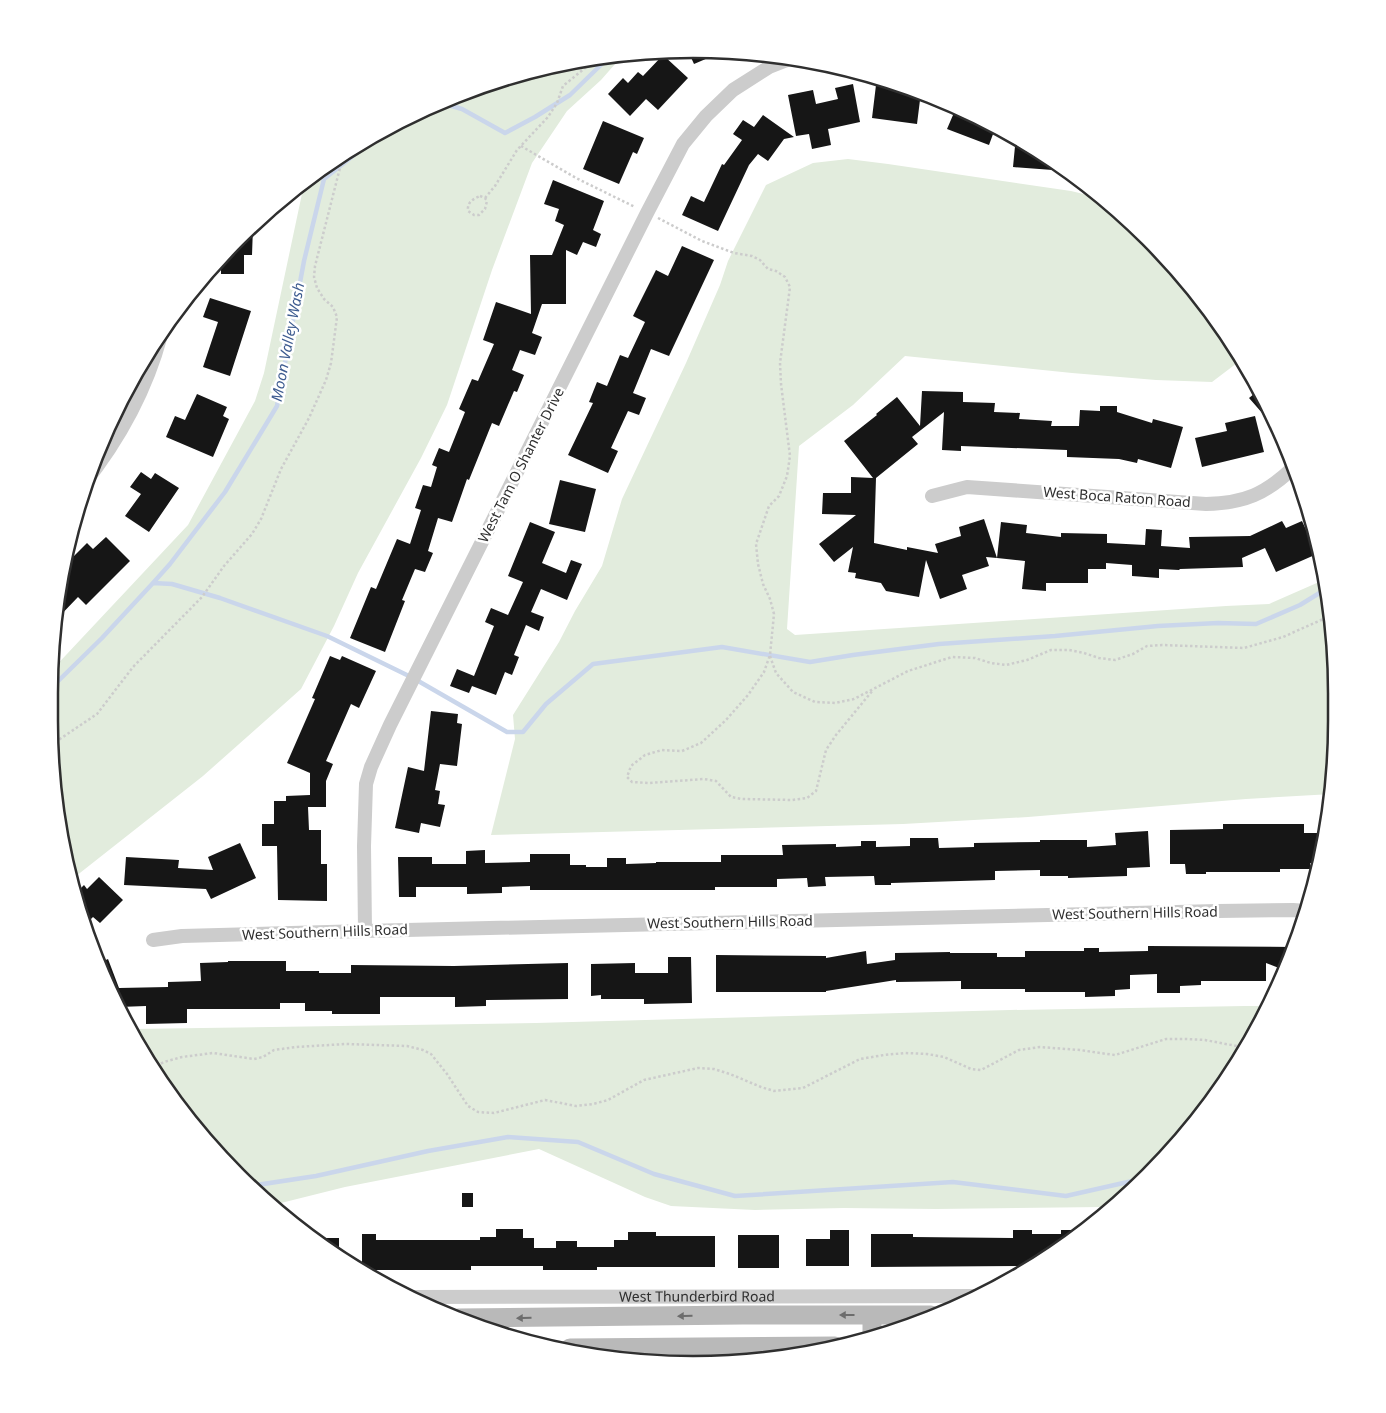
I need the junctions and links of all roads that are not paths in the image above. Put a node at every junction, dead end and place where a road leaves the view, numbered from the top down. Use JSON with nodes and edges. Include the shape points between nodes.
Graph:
{"nodes":[{"id":1,"x":778,"y":63,"type":"edge"},
{"id":2,"x":154,"y":358,"type":"edge"},
{"id":3,"x":101,"y":463,"type":"edge"},
{"id":4,"x":1288,"y":472,"type":"edge"},
{"id":5,"x":932,"y":496,"type":"dead end"},
{"id":6,"x":1299,"y":910,"type":"edge"},
{"id":7,"x":365,"y":931,"type":"junction"},
{"id":8,"x":153,"y":940,"type":"dead end"},
{"id":9,"x":961,"y":1296,"type":"edge"},
{"id":10,"x":428,"y":1297,"type":"edge"},
{"id":11,"x":872,"y":1315,"type":"junction"},
{"id":12,"x":915,"y":1315,"type":"edge"},
{"id":13,"x":489,"y":1322,"type":"edge"},
{"id":14,"x":872,"y":1330,"type":"edge"},
{"id":15,"x":798,"y":1346,"type":"edge"},
{"id":16,"x":597,"y":1348,"type":"edge"}],
"edges":[{"from":1,"to":7,"type":"street","name":"West Tam O Shanter Drive","via":[[733,90],[683,144],[398,708],[370,767],[366,784]]},
{"from":2,"to":3,"type":"street","via":[[136,405]]},
{"from":4,"to":5,"type":"street","name":"West Boca Raton Road","via":[[1248,499],[1226,503],[967,487]]},
{"from":6,"to":7,"type":"street","name":"West Southern Hills Road"},
{"from":7,"to":8,"type":"street","name":"West Southern Hills Road","via":[[182,936]]},
{"from":9,"to":10,"type":"street","name":"West Thunderbird Road"},
{"from":11,"to":12,"type":"main road","name":"West Thunderbird Road"},
{"from":11,"to":13,"type":"main road","name":"West Thunderbird Road","one_way":true},
{"from":11,"to":14,"type":"main road"},
{"from":15,"to":16,"type":"main road"}]}
